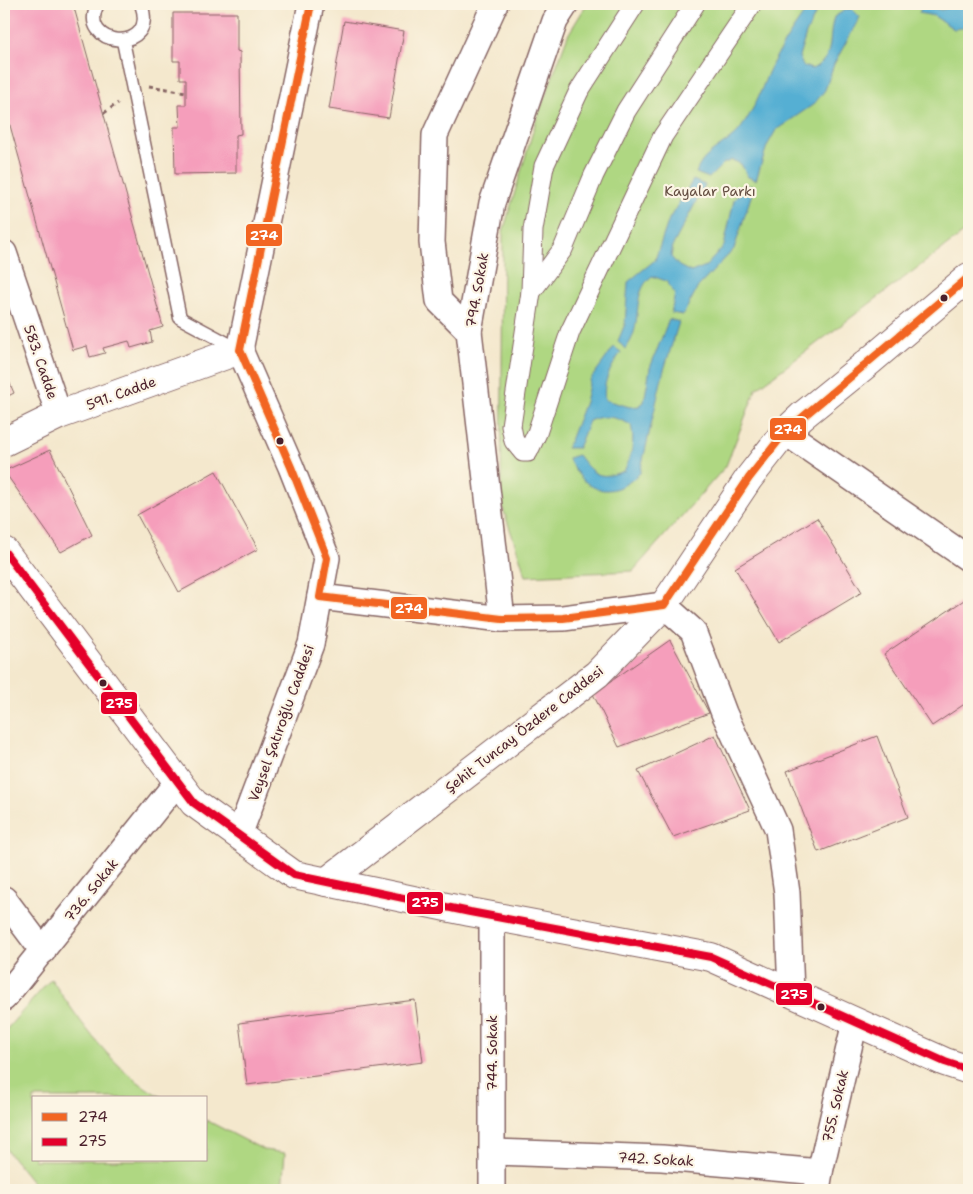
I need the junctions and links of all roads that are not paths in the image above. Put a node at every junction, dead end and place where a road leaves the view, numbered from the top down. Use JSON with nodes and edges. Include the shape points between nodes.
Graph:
{"nodes":[{"id":1,"x":98,"y":4,"type":"edge"},
{"id":2,"x":141,"y":4,"type":"edge"},
{"id":3,"x":311,"y":4,"type":"edge"},
{"id":4,"x":495,"y":4,"type":"edge"},
{"id":5,"x":566,"y":4,"type":"edge"},
{"id":6,"x":635,"y":4,"type":"edge"},
{"id":7,"x":695,"y":4,"type":"edge"},
{"id":8,"x":752,"y":4,"type":"edge"},
{"id":9,"x":123,"y":41,"type":"junction"},
{"id":10,"x":4,"y":253,"type":"edge"},
{"id":11,"x":969,"y":277,"type":"edge"},
{"id":12,"x":531,"y":292,"type":"junction"},
{"id":13,"x":469,"y":332,"type":"junction"},
{"id":14,"x":240,"y":350,"type":"junction"},
{"id":15,"x":60,"y":415,"type":"junction"},
{"id":16,"x":786,"y":432,"type":"junction"},
{"id":17,"x":4,"y":442,"type":"edge"},
{"id":18,"x":4,"y":551,"type":"edge"},
{"id":19,"x":969,"y":559,"type":"edge"},
{"id":20,"x":320,"y":597,"type":"junction"},
{"id":21,"x":664,"y":605,"type":"junction"},
{"id":22,"x":502,"y":619,"type":"junction"},
{"id":23,"x":178,"y":781,"type":"junction"},
{"id":24,"x":240,"y":835,"type":"junction"},
{"id":25,"x":326,"y":882,"type":"junction"},
{"id":26,"x":4,"y":899,"type":"edge"},
{"id":27,"x":492,"y":917,"type":"junction"},
{"id":28,"x":43,"y":950,"type":"junction"},
{"id":29,"x":791,"y":993,"type":"junction"},
{"id":30,"x":4,"y":998,"type":"edge"},
{"id":31,"x":856,"y":1022,"type":"junction"},
{"id":32,"x":969,"y":1070,"type":"edge"},
{"id":33,"x":492,"y":1152,"type":"junction"},
{"id":34,"x":819,"y":1181,"type":"edge"},
{"id":35,"x":492,"y":1190,"type":"edge"}],
"edges":[{"from":1,"to":9,"type":"lane","via":[[94,17],[100,32],[106,38]]},
{"from":2,"to":9,"type":"lane","via":[[142,27]]},
{"from":3,"to":14,"type":"street"},
{"from":4,"to":13,"type":"street","via":[[435,135],[432,242],[439,301]]},
{"from":5,"to":13,"type":"street","name":"794. Sokak","via":[[555,21],[492,203]]},
{"from":6,"to":12,"type":"street","via":[[579,91],[544,166],[533,230]]},
{"from":7,"to":12,"type":"street","via":[[626,111],[594,175],[563,249]]},
{"from":8,"to":12,"type":"street","via":[[663,136],[570,332],[528,452],[523,452],[514,441],[511,426]]},
{"from":9,"to":14,"type":"lane","via":[[180,318]]},
{"from":10,"to":15,"type":"street","name":"583. Cadde"},
{"from":11,"to":16,"type":"street","name":"Şehit Tuncay Özdere Caddesi"},
{"from":13,"to":22,"type":"street","name":"794. Sokak"},
{"from":14,"to":15,"type":"street","name":"591. Cadde"},
{"from":14,"to":20,"type":"street","name":"Veysel Şatıroğlu Caddesi","via":[[327,558]]},
{"from":15,"to":17,"type":"street","name":"591. Cadde"},
{"from":16,"to":19,"type":"street"},
{"from":16,"to":21,"type":"street","name":"Şehit Tuncay Özdere Caddesi","via":[[749,478]]},
{"from":18,"to":23,"type":"street"},
{"from":20,"to":22,"type":"street"},
{"from":20,"to":24,"type":"street","name":"Veysel Şatıroğlu Caddesi","via":[[311,644]]},
{"from":21,"to":22,"type":"street","via":[[564,618]]},
{"from":21,"to":25,"type":"street","name":"Şehit Tuncay Özdere Caddesi","via":[[598,674]]},
{"from":21,"to":29,"type":"street","via":[[693,631],[724,712],[778,830],[786,893]]},
{"from":23,"to":24,"type":"street","via":[[194,803]]},
{"from":23,"to":28,"type":"street","name":"736. Sokak"},
{"from":24,"to":25,"type":"street","via":[[294,875]]},
{"from":25,"to":27,"type":"street"},
{"from":26,"to":28,"type":"street"},
{"from":27,"to":29,"type":"street","via":[[711,957]]},
{"from":27,"to":33,"type":"street","name":"744. Sokak"},
{"from":28,"to":30,"type":"street","name":"736. Sokak"},
{"from":29,"to":31,"type":"street"},
{"from":31,"to":32,"type":"street"},
{"from":31,"to":34,"type":"street","name":"755. Sokak"},
{"from":33,"to":34,"type":"street","name":"742. Sokak","via":[[662,1158]]},
{"from":33,"to":35,"type":"street","name":"744. Sokak"}]}
